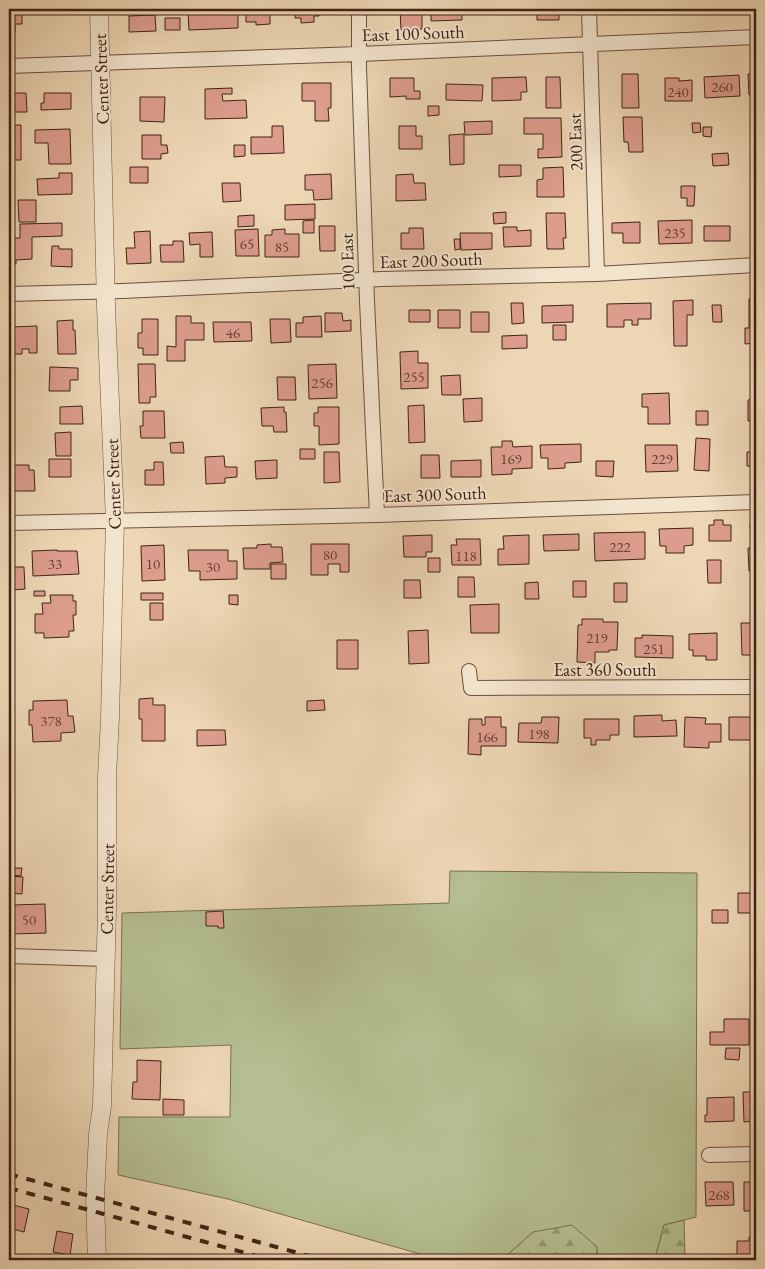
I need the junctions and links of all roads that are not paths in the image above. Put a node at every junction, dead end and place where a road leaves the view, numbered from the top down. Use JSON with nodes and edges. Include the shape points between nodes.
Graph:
{"nodes":[{"id":1,"x":99,"y":9,"type":"edge"},
{"id":2,"x":359,"y":9,"type":"edge"},
{"id":3,"x":589,"y":9,"type":"edge"},
{"id":4,"x":756,"y":37,"type":"edge"},
{"id":5,"x":591,"y":44,"type":"junction"},
{"id":6,"x":359,"y":54,"type":"junction"},
{"id":7,"x":101,"y":63,"type":"junction"},
{"id":8,"x":9,"y":66,"type":"edge"},
{"id":9,"x":756,"y":265,"type":"edge"},
{"id":10,"x":597,"y":274,"type":"junction"},
{"id":11,"x":367,"y":281,"type":"junction"},
{"id":12,"x":106,"y":292,"type":"junction"},
{"id":13,"x":9,"y":294,"type":"edge"},
{"id":14,"x":756,"y":502,"type":"edge"},
{"id":15,"x":378,"y":515,"type":"junction"},
{"id":16,"x":115,"y":520,"type":"junction"},
{"id":17,"x":9,"y":523,"type":"edge"},
{"id":18,"x":469,"y":671,"type":"dead end"},
{"id":19,"x":756,"y":687,"type":"edge"},
{"id":20,"x":9,"y":956,"type":"edge"},
{"id":21,"x":106,"y":959,"type":"junction"},
{"id":22,"x":102,"y":1106,"type":"junction"},
{"id":23,"x":756,"y":1154,"type":"edge"},
{"id":24,"x":709,"y":1155,"type":"dead end"},
{"id":25,"x":97,"y":1260,"type":"edge"},
{"id":26,"x":103,"y":1260,"type":"edge"}],
"edges":[{"from":1,"to":7,"type":"street","name":"Center Street"},
{"from":2,"to":6,"type":"street","name":"100 East"},
{"from":3,"to":5,"type":"street","name":"200 East"},
{"from":4,"to":5,"type":"street","name":"East 100 South"},
{"from":5,"to":6,"type":"street","name":"East 100 South"},
{"from":5,"to":10,"type":"street","name":"200 East"},
{"from":6,"to":7,"type":"street","name":"East 100 South"},
{"from":6,"to":11,"type":"street","name":"100 East"},
{"from":7,"to":8,"type":"street","name":"East 100 South"},
{"from":7,"to":12,"type":"street","name":"Center Street"},
{"from":9,"to":10,"type":"street","name":"East 200 South"},
{"from":10,"to":11,"type":"street","name":"East 200 South"},
{"from":11,"to":12,"type":"street","name":"East 200 South"},
{"from":11,"to":15,"type":"street","name":"100 East"},
{"from":12,"to":13,"type":"street","name":"East 200 South"},
{"from":12,"to":16,"type":"street","name":"Center Street"},
{"from":14,"to":15,"type":"street","name":"East 300 South"},
{"from":15,"to":16,"type":"street","name":"East 300 South"},
{"from":16,"to":17,"type":"street","name":"East 300 South"},
{"from":16,"to":21,"type":"street","name":"Center Street","via":[[107,776]]},
{"from":18,"to":19,"type":"street","name":"East 360 South","via":[[471,688]]},
{"from":20,"to":21,"type":"street"},
{"from":21,"to":22,"type":"street","name":"Center Street"},
{"from":22,"to":25,"type":"street","via":[[95,1197]]},
{"from":22,"to":26,"type":"street","via":[[105,1134]]},
{"from":23,"to":24,"type":"street"}]}
